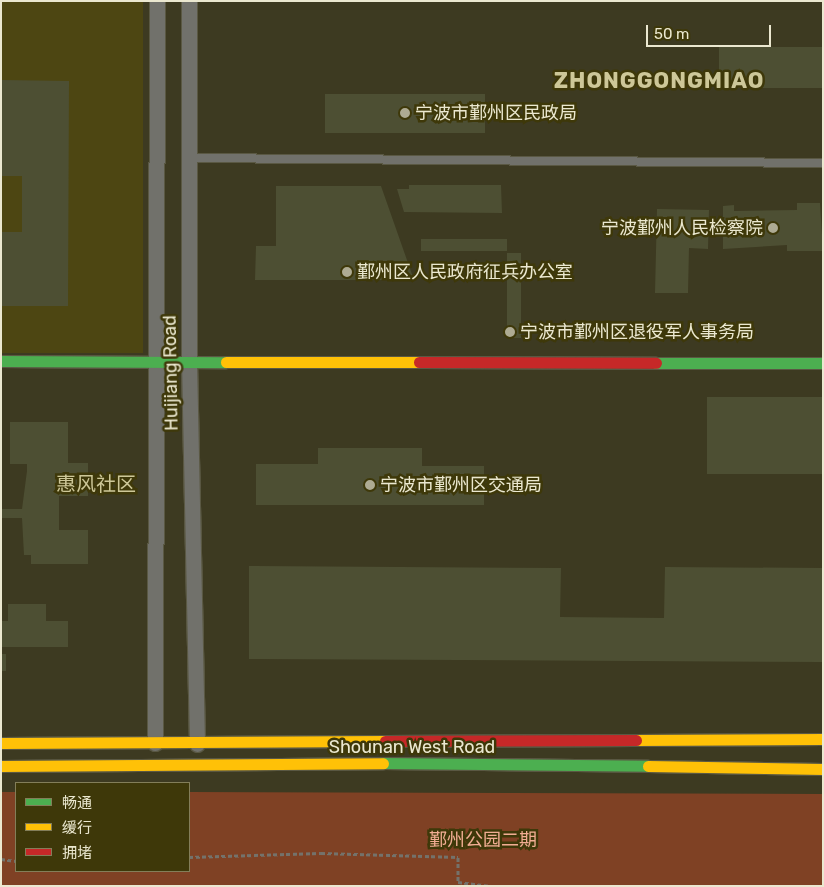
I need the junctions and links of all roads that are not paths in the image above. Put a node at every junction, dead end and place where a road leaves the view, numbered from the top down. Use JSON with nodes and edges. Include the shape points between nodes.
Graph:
{"nodes":[{"id":1,"x":157,"y":1,"type":"edge"},
{"id":2,"x":189,"y":1,"type":"edge"},
{"id":3,"x":190,"y":158,"type":"junction"},
{"id":4,"x":823,"y":163,"type":"edge"},
{"id":5,"x":1,"y":361,"type":"edge"},
{"id":6,"x":157,"y":361,"type":"junction"},
{"id":7,"x":189,"y":361,"type":"junction"},
{"id":8,"x":823,"y":363,"type":"edge"},
{"id":9,"x":823,"y":739,"type":"edge"},
{"id":10,"x":1,"y":743,"type":"edge"},
{"id":11,"x":154,"y":743,"type":"junction"},
{"id":12,"x":197,"y":744,"type":"junction"},
{"id":13,"x":1,"y":766,"type":"edge"},
{"id":14,"x":823,"y":769,"type":"edge"}],
"edges":[{"from":1,"to":6,"type":"street","name":"Huijiang Road"},
{"from":2,"to":3,"type":"street","name":"Huijiang Road"},
{"from":3,"to":4,"type":"lane"},
{"from":3,"to":7,"type":"street","name":"Huijiang Road"},
{"from":5,"to":6,"type":"main road"},
{"from":6,"to":7,"type":"main road"},
{"from":6,"to":11,"type":"street","name":"Huijiang Road"},
{"from":7,"to":8,"type":"main road"},
{"from":7,"to":12,"type":"street","name":"Huijiang Road"},
{"from":9,"to":12,"type":"main road","name":"Shounan West Road"},
{"from":10,"to":11,"type":"main road","name":"Shounan West Road"},
{"from":11,"to":12,"type":"main road","name":"Shounan West Road"},
{"from":13,"to":14,"type":"main road","name":"Shounan West Road","via":[[431,763]]}]}
